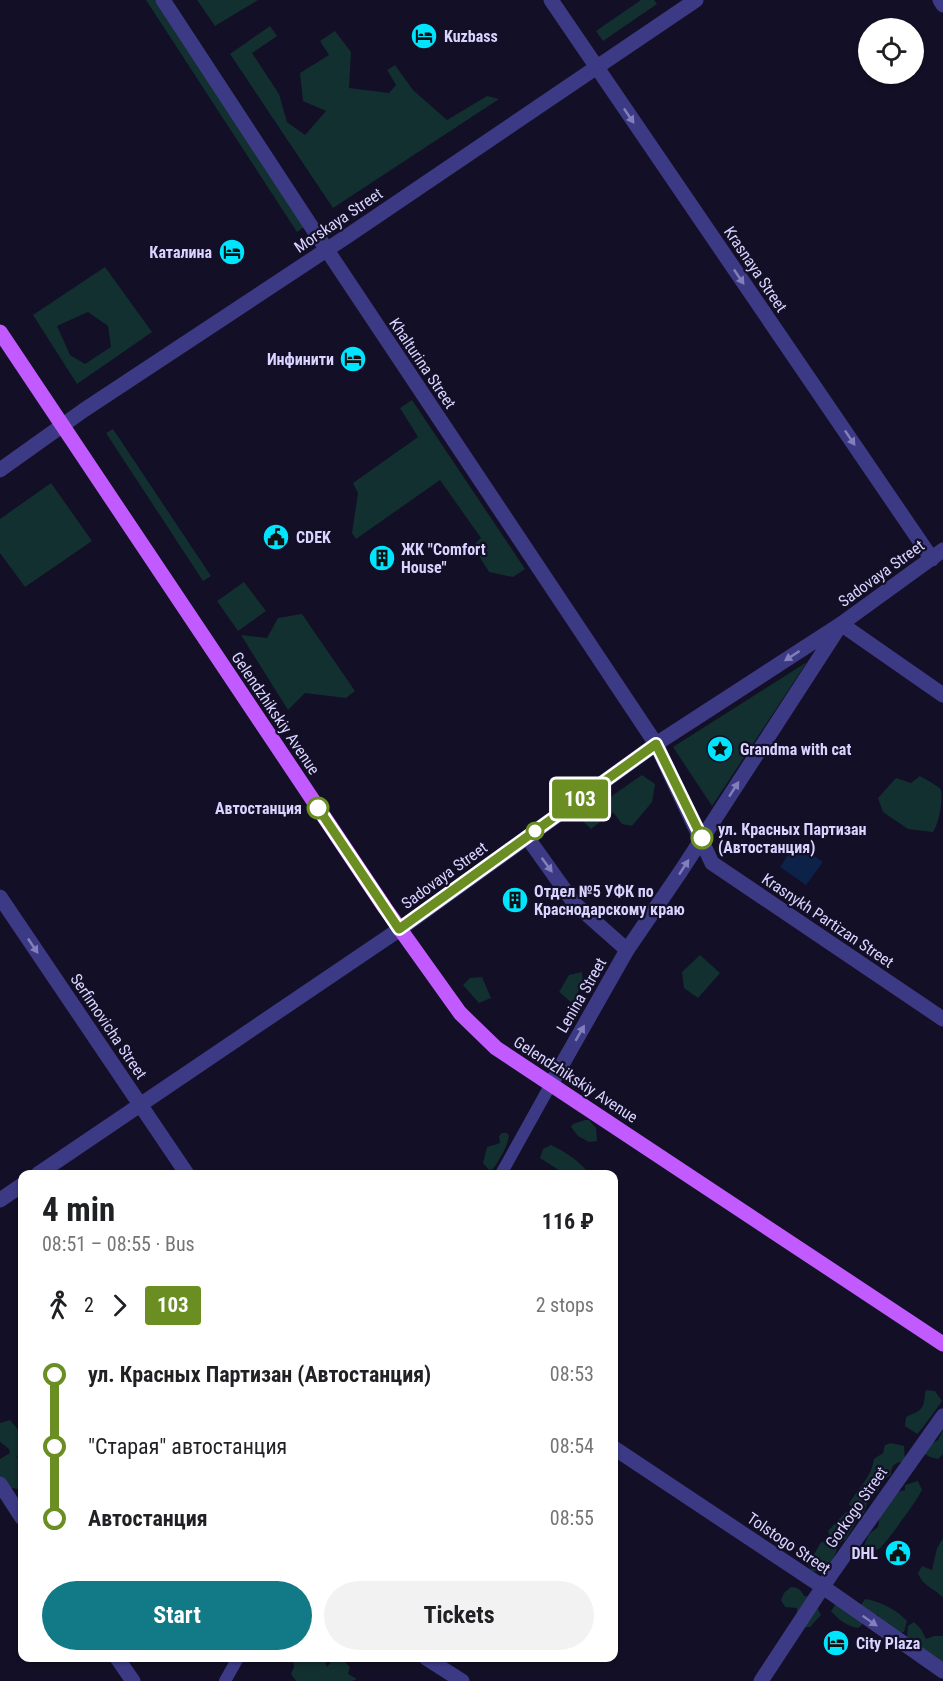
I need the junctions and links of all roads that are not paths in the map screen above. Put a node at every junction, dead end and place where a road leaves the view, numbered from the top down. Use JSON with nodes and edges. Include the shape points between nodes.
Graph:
{"nodes":[{"id":1,"x":162,"y":0,"type":"edge"},
{"id":2,"x":550,"y":0,"type":"edge"},
{"id":3,"x":696,"y":0,"type":"edge"},
{"id":4,"x":940,"y":0,"type":"edge"},
{"id":5,"x":943,"y":5,"type":"edge"},
{"id":6,"x":596,"y":68,"type":"junction"},
{"id":7,"x":327,"y":250,"type":"junction"},
{"id":8,"x":0,"y":332,"type":"edge"},
{"id":9,"x":62,"y":425,"type":"junction"},
{"id":10,"x":0,"y":470,"type":"edge"},
{"id":11,"x":938,"y":554,"type":"edge"},
{"id":12,"x":841,"y":624,"type":"junction"},
{"id":13,"x":943,"y":695,"type":"edge"},
{"id":14,"x":656,"y":744,"type":"junction"},
{"id":15,"x":527,"y":837,"type":"junction"},
{"id":16,"x":702,"y":838,"type":"junction"},
{"id":17,"x":0,"y":897,"type":"edge"},
{"id":18,"x":399,"y":929,"type":"junction"},
{"id":19,"x":627,"y":950,"type":"junction"},
{"id":20,"x":943,"y":1019,"type":"edge"},
{"id":21,"x":551,"y":1084,"type":"junction"},
{"id":22,"x":141,"y":1105,"type":"junction"},
{"id":23,"x":44,"y":1170,"type":"edge"},
{"id":24,"x":184,"y":1170,"type":"edge"},
{"id":25,"x":503,"y":1170,"type":"edge"},
{"id":26,"x":18,"y":1188,"type":"edge"},
{"id":27,"x":0,"y":1200,"type":"edge"},
{"id":28,"x":943,"y":1344,"type":"edge"},
{"id":29,"x":943,"y":1416,"type":"edge"},
{"id":30,"x":618,"y":1451,"type":"edge"},
{"id":31,"x":0,"y":1484,"type":"edge"},
{"id":32,"x":18,"y":1512,"type":"edge"},
{"id":33,"x":823,"y":1587,"type":"junction"},
{"id":34,"x":120,"y":1662,"type":"edge"},
{"id":35,"x":236,"y":1662,"type":"edge"},
{"id":36,"x":432,"y":1662,"type":"edge"},
{"id":37,"x":943,"y":1671,"type":"edge"},
{"id":38,"x":133,"y":1681,"type":"edge"},
{"id":39,"x":225,"y":1681,"type":"edge"},
{"id":40,"x":462,"y":1681,"type":"edge"},
{"id":41,"x":761,"y":1681,"type":"edge"}],
"edges":[{"from":1,"to":7,"type":"street","name":"Khalturina Street"},
{"from":2,"to":6,"type":"street","name":"Krasnaya Street"},
{"from":3,"to":6,"type":"street","name":"Morskaya Street"},
{"from":4,"to":5,"type":"street"},
{"from":6,"to":7,"type":"street","name":"Morskaya Street"},
{"from":6,"to":11,"type":"street","name":"Krasnaya Street","one_way":true},
{"from":7,"to":9,"type":"street","name":"Morskaya Street"},
{"from":7,"to":14,"type":"street","name":"Khalturina Street"},
{"from":8,"to":9,"type":"main road","name":"Gelendzhikskiy Avenue"},
{"from":9,"to":10,"type":"street","name":"Morskaya Street"},
{"from":9,"to":18,"type":"main road","name":"Gelendzhikskiy Avenue"},
{"from":11,"to":12,"type":"street","name":"Sadovaya Street"},
{"from":12,"to":13,"type":"street"},
{"from":12,"to":14,"type":"street","name":"Sadovaya Street","one_way":true},
{"from":16,"to":12,"type":"street","name":"Sadovaya Street","one_way":true},
{"from":14,"to":15,"type":"street","name":"Sadovaya Street"},
{"from":14,"to":16,"type":"street","name":"Krasnykh Partizan Street"},
{"from":15,"to":18,"type":"street","name":"Sadovaya Street"},
{"from":15,"to":19,"type":"street","one_way":true,"via":[[574,903]]},
{"from":19,"to":16,"type":"street","name":"Lenina Street","one_way":true},
{"from":16,"to":20,"type":"street","name":"Krasnykh Partizan Street","via":[[712,863]]},
{"from":17,"to":22,"type":"street","name":"Serfimovicha Street","one_way":true},
{"from":18,"to":21,"type":"main road","name":"Gelendzhikskiy Avenue","via":[[477,1032]]},
{"from":18,"to":22,"type":"street","name":"Sadovaya Street"},
{"from":21,"to":19,"type":"street","name":"Lenina Street","one_way":true},
{"from":21,"to":25,"type":"street","name":"Lenina Street"},
{"from":21,"to":28,"type":"main road","name":"Gelendzhikskiy Avenue"},
{"from":22,"to":23,"type":"street","name":"Sadovaya Street"},
{"from":22,"to":24,"type":"street","name":"Serfimovicha Street"},
{"from":26,"to":27,"type":"street"},
{"from":29,"to":33,"type":"street","name":"Gorkogo Street"},
{"from":30,"to":33,"type":"street","name":"Tolstogo Street"},
{"from":31,"to":32,"type":"street"},
{"from":33,"to":37,"type":"street","name":"Tolstogo Street","one_way":true},
{"from":33,"to":41,"type":"street","name":"Gorkogo Street"},
{"from":34,"to":38,"type":"street"},
{"from":35,"to":39,"type":"street"},
{"from":36,"to":40,"type":"street"}]}
